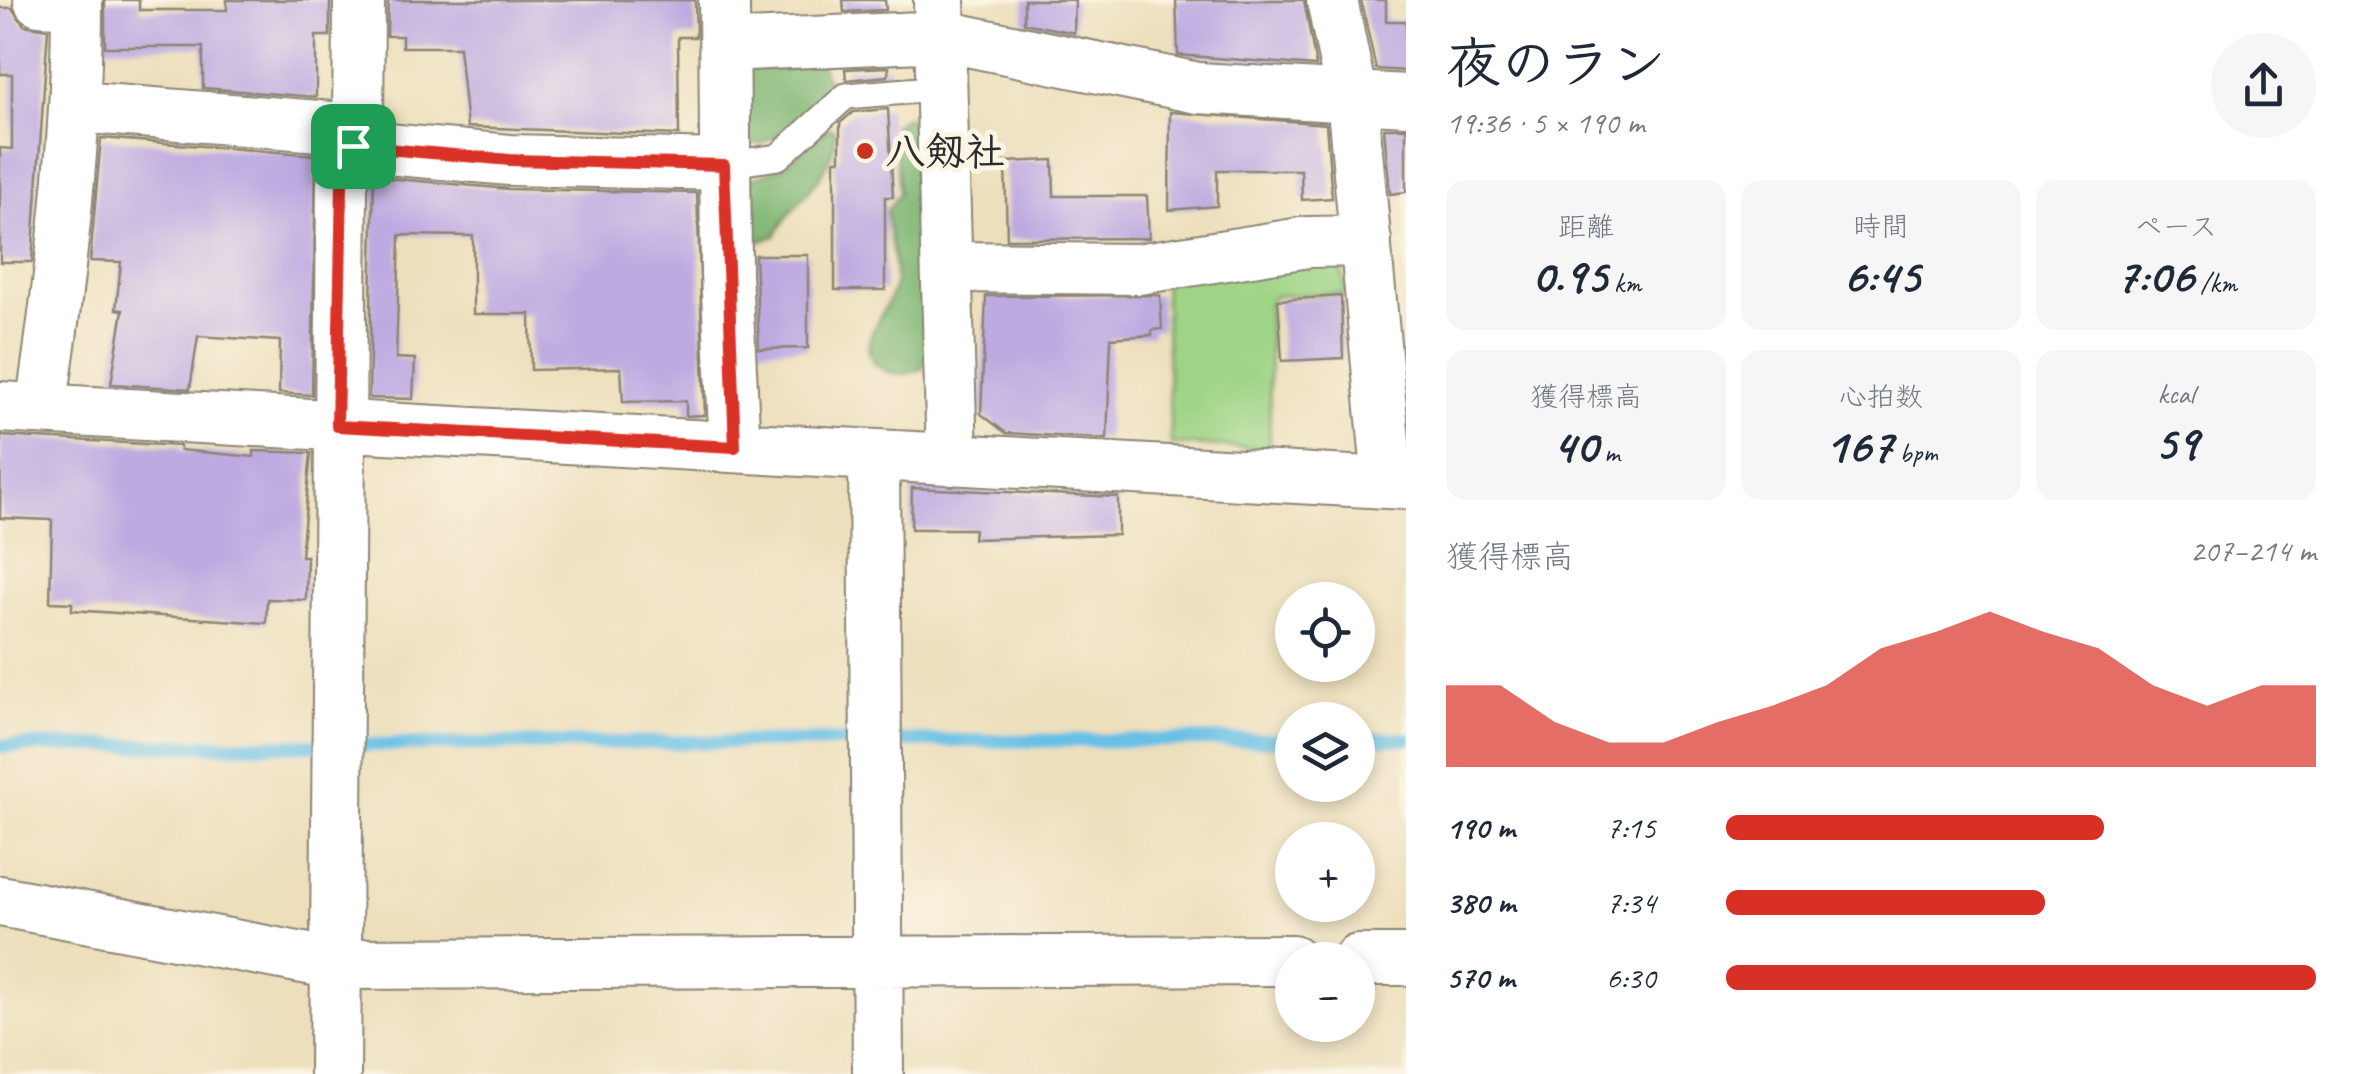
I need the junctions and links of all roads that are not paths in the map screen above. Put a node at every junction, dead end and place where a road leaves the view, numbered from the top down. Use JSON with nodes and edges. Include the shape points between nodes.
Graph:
{"nodes":[{"id":1,"x":39,"y":0,"type":"edge"},
{"id":2,"x":359,"y":0,"type":"edge"},
{"id":3,"x":1332,"y":0,"type":"edge"},
{"id":4,"x":941,"y":18,"type":"edge"},
{"id":5,"x":725,"y":23,"type":"edge"},
{"id":6,"x":944,"y":88,"type":"junction"},
{"id":7,"x":1352,"y":98,"type":"junction"},
{"id":8,"x":1406,"y":100,"type":"edge"},
{"id":9,"x":77,"y":107,"type":"junction"},
{"id":10,"x":356,"y":138,"type":"junction"},
{"id":11,"x":724,"y":165,"type":"junction"},
{"id":12,"x":1366,"y":241,"type":"junction"},
{"id":13,"x":948,"y":267,"type":"junction"},
{"id":14,"x":20,"y":408,"type":"edge"},
{"id":15,"x":337,"y":426,"type":"junction"},
{"id":16,"x":735,"y":447,"type":"junction"},
{"id":17,"x":874,"y":455,"type":"junction"},
{"id":18,"x":952,"y":460,"type":"junction"},
{"id":19,"x":1397,"y":483,"type":"edge"},
{"id":20,"x":0,"y":901,"type":"edge"},
{"id":21,"x":1275,"y":960,"type":"edge"},
{"id":22,"x":1375,"y":960,"type":"edge"},
{"id":23,"x":1406,"y":960,"type":"edge"},
{"id":24,"x":878,"y":962,"type":"junction"},
{"id":25,"x":335,"y":964,"type":"junction"},
{"id":26,"x":334,"y":1074,"type":"edge"},
{"id":27,"x":878,"y":1074,"type":"edge"}],
"edges":[{"from":1,"to":9,"type":"street","via":[[77,2]]},
{"from":2,"to":10,"type":"street"},
{"from":3,"to":7,"type":"street"},
{"from":4,"to":5,"type":"street"},
{"from":4,"to":6,"type":"street"},
{"from":4,"to":7,"type":"street","via":[[1198,88]]},
{"from":5,"to":11,"type":"street"},
{"from":6,"to":11,"type":"lane","via":[[846,96],[778,156]]},
{"from":6,"to":13,"type":"street"},
{"from":7,"to":8,"type":"street"},
{"from":7,"to":12,"type":"street"},
{"from":9,"to":10,"type":"street"},
{"from":9,"to":14,"type":"street","via":[[64,256]]},
{"from":10,"to":11,"type":"street","via":[[510,160]]},
{"from":10,"to":15,"type":"street","via":[[342,184]]},
{"from":11,"to":16,"type":"street"},
{"from":12,"to":13,"type":"street","via":[[1308,242],[1138,269]]},
{"from":12,"to":19,"type":"street"},
{"from":13,"to":18,"type":"street"},
{"from":14,"to":15,"type":"street"},
{"from":15,"to":16,"type":"street"},
{"from":15,"to":25,"type":"street"},
{"from":16,"to":17,"type":"street"},
{"from":17,"to":18,"type":"street"},
{"from":17,"to":24,"type":"street"},
{"from":18,"to":19,"type":"street"},
{"from":20,"to":25,"type":"street"},
{"from":21,"to":24,"type":"street"},
{"from":22,"to":23,"type":"street"},
{"from":24,"to":25,"type":"street"},
{"from":24,"to":27,"type":"street"},
{"from":25,"to":26,"type":"street"}]}
